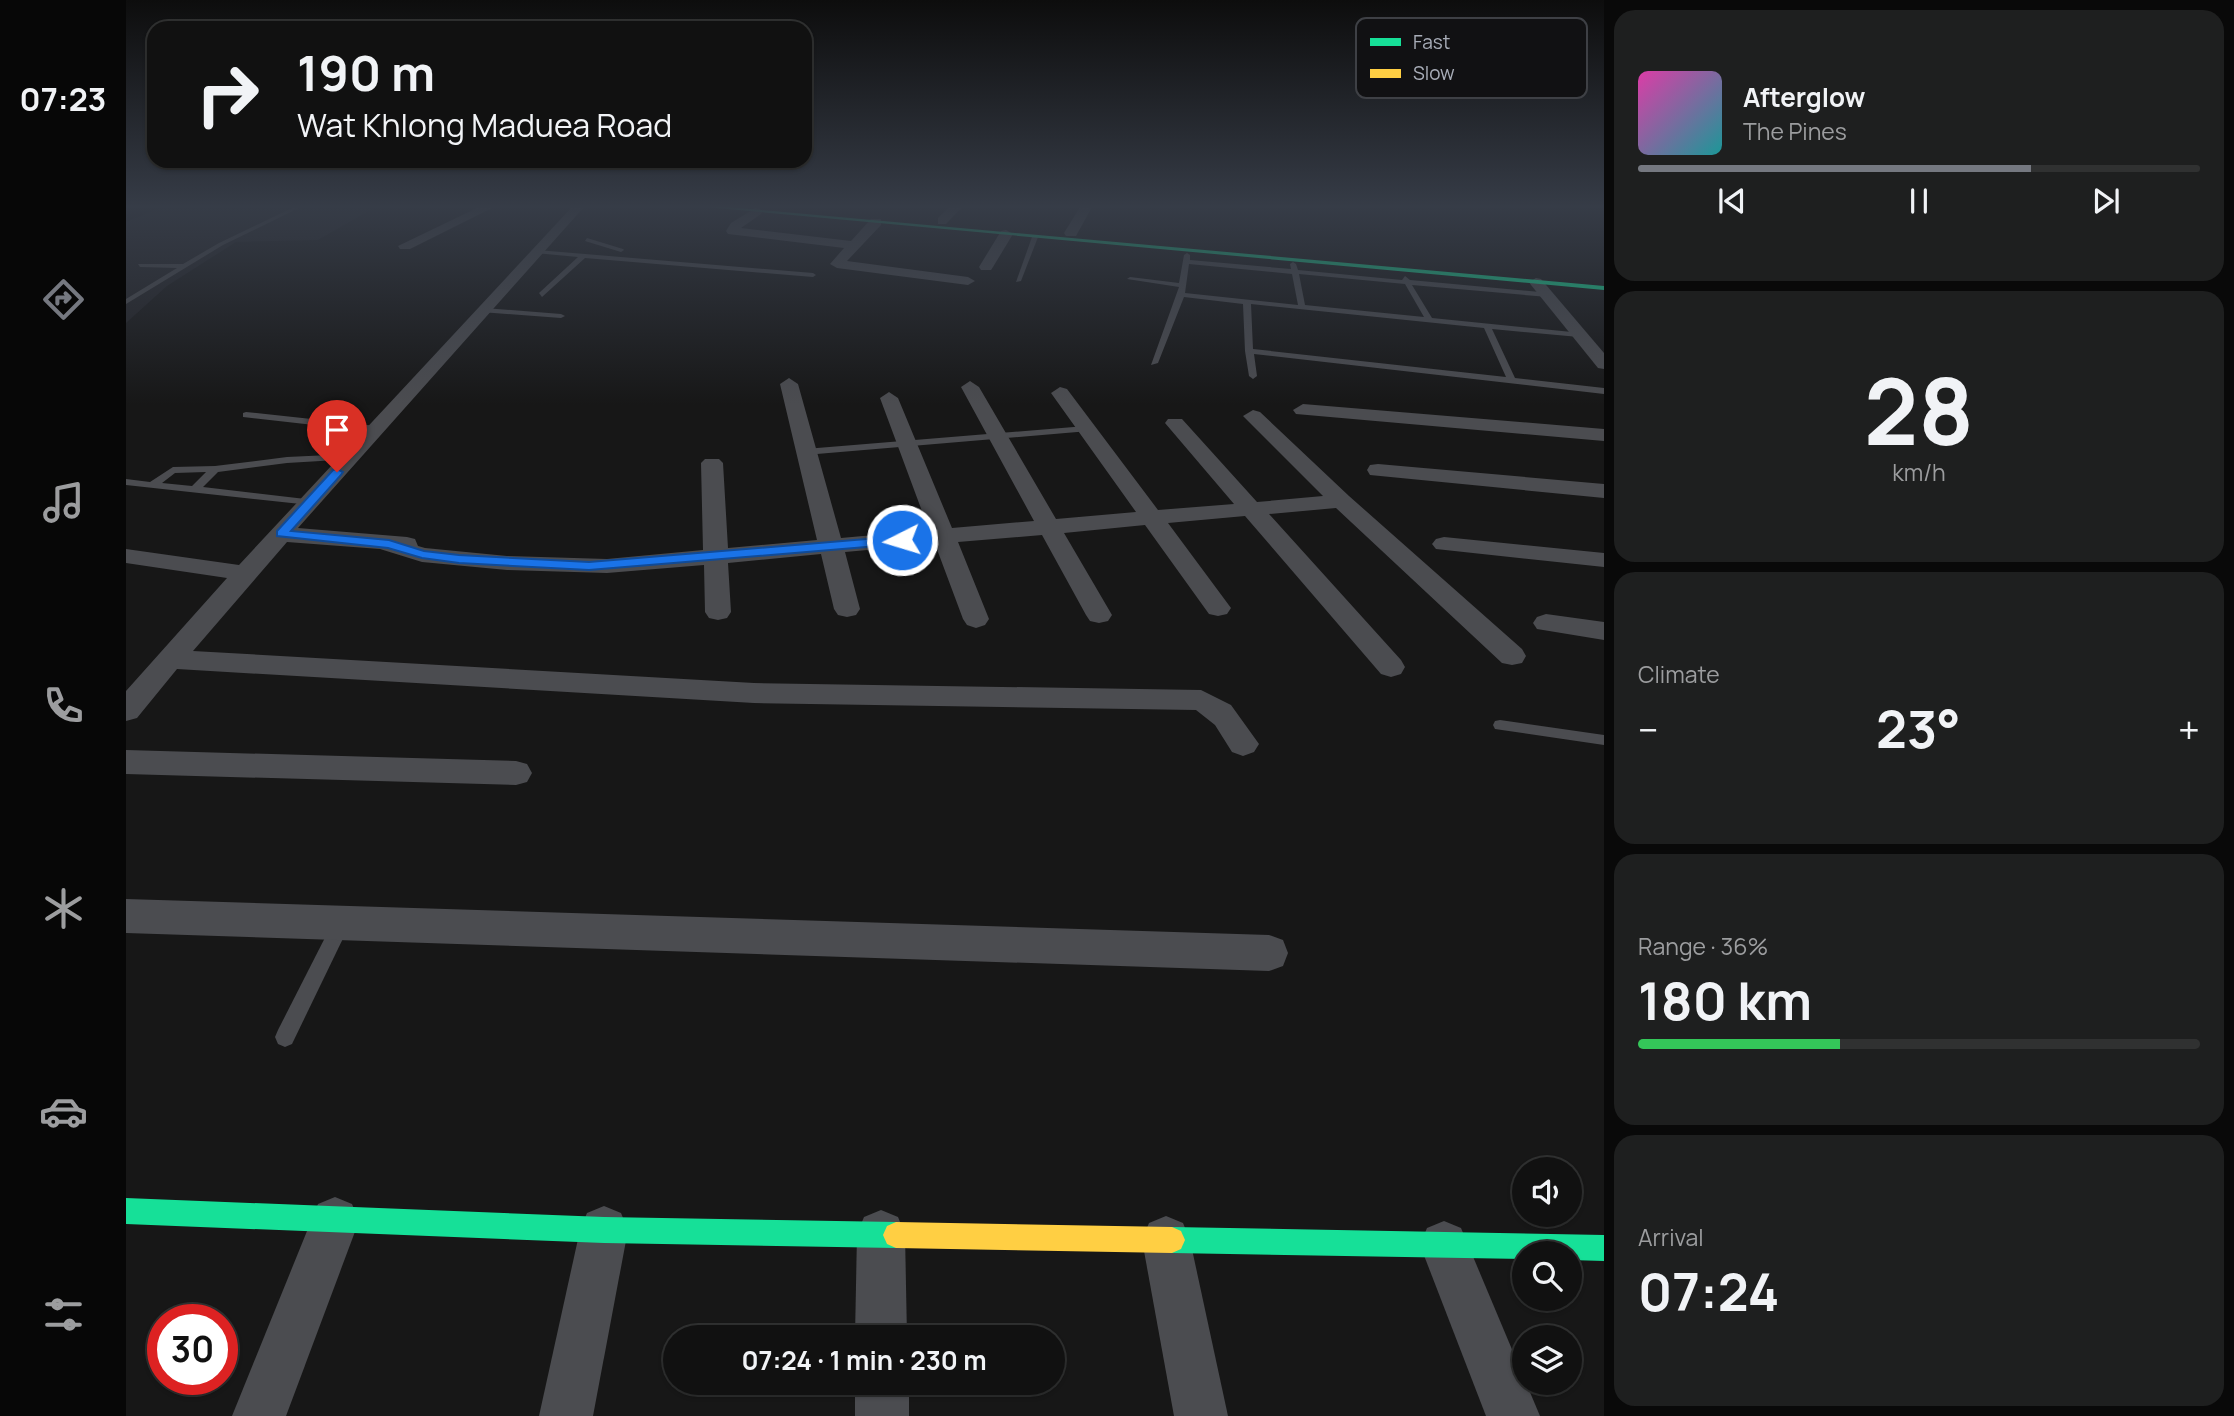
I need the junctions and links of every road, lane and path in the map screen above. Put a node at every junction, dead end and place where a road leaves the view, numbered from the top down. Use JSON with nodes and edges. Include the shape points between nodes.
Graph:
{"nodes":[{"id":1,"x":172,"y":273,"type":"edge"},
{"id":2,"x":518,"y":273,"type":"edge"},
{"id":3,"x":565,"y":273,"type":"edge"},
{"id":4,"x":791,"y":273,"type":"edge"},
{"id":5,"x":935,"y":273,"type":"edge"},
{"id":6,"x":1021,"y":273,"type":"edge"},
{"id":7,"x":1184,"y":273,"type":"edge"},
{"id":8,"x":1295,"y":273,"type":"edge"},
{"id":9,"x":1372,"y":273,"type":"edge"},
{"id":10,"x":1526,"y":273,"type":"edge"},
{"id":11,"x":813,"y":275,"type":"dead end"},
{"id":12,"x":1404,"y":276,"type":"junction"},
{"id":13,"x":1130,"y":279,"type":"dead end"},
{"id":14,"x":1604,"y":280,"type":"edge"},
{"id":15,"x":968,"y":281,"type":"dead end"},
{"id":16,"x":1018,"y":281,"type":"dead end"},
{"id":17,"x":1182,"y":285,"type":"junction"},
{"id":18,"x":1542,"y":288,"type":"junction"},
{"id":19,"x":1604,"y":288,"type":"edge"},
{"id":20,"x":542,"y":295,"type":"dead end"},
{"id":21,"x":1181,"y":295,"type":"junction"},
{"id":22,"x":126,"y":302,"type":"edge"},
{"id":23,"x":1248,"y":303,"type":"junction"},
{"id":24,"x":1302,"y":307,"type":"junction"},
{"id":25,"x":484,"y":310,"type":"junction"},
{"id":26,"x":561,"y":316,"type":"dead end"},
{"id":27,"x":1429,"y":320,"type":"junction"},
{"id":28,"x":1487,"y":326,"type":"junction"},
{"id":29,"x":1579,"y":335,"type":"junction"},
{"id":30,"x":1249,"y":351,"type":"junction"},
{"id":31,"x":1154,"y":363,"type":"dead end"},
{"id":32,"x":1604,"y":364,"type":"edge"},
{"id":33,"x":1252,"y":376,"type":"dead end"},
{"id":34,"x":1512,"y":381,"type":"junction"},
{"id":35,"x":789,"y":383,"type":"dead end"},
{"id":36,"x":970,"y":387,"type":"dead end"},
{"id":37,"x":1604,"y":391,"type":"edge"},
{"id":38,"x":1060,"y":393,"type":"dead end"},
{"id":39,"x":889,"y":398,"type":"dead end"},
{"id":40,"x":1303,"y":410,"type":"dead end"},
{"id":41,"x":246,"y":415,"type":"dead end"},
{"id":42,"x":1253,"y":416,"type":"dead end"},
{"id":43,"x":1175,"y":423,"type":"dead end"},
{"id":44,"x":376,"y":429,"type":"junction"},
{"id":45,"x":1086,"y":429,"type":"junction"},
{"id":46,"x":1604,"y":435,"type":"edge"},
{"id":47,"x":997,"y":438,"type":"junction"},
{"id":48,"x":906,"y":445,"type":"junction"},
{"id":49,"x":805,"y":452,"type":"junction"},
{"id":50,"x":351,"y":457,"type":"junction"},
{"id":51,"x":712,"y":463,"type":"dead end"},
{"id":52,"x":215,"y":469,"type":"junction"},
{"id":53,"x":1378,"y":470,"type":"dead end"},
{"id":54,"x":126,"y":482,"type":"edge"},
{"id":55,"x":152,"y":485,"type":"junction"},
{"id":56,"x":193,"y":491,"type":"junction"},
{"id":57,"x":1604,"y":491,"type":"edge"},
{"id":58,"x":1341,"y":501,"type":"junction"},
{"id":59,"x":310,"y":502,"type":"junction"},
{"id":60,"x":1251,"y":509,"type":"junction"},
{"id":61,"x":1152,"y":517,"type":"junction"},
{"id":62,"x":1049,"y":528,"type":"junction"},
{"id":63,"x":281,"y":534,"type":"junction"},
{"id":64,"x":944,"y":536,"type":"junction"},
{"id":65,"x":1444,"y":544,"type":"dead end"},
{"id":66,"x":830,"y":546,"type":"junction"},
{"id":67,"x":716,"y":555,"type":"junction"},
{"id":68,"x":126,"y":556,"type":"edge"},
{"id":69,"x":1604,"y":560,"type":"edge"},
{"id":70,"x":245,"y":573,"type":"junction"},
{"id":71,"x":1219,"y":608,"type":"dead end"},
{"id":72,"x":847,"y":609,"type":"dead end"},
{"id":73,"x":718,"y":612,"type":"dead end"},
{"id":74,"x":1099,"y":615,"type":"dead end"},
{"id":75,"x":976,"y":619,"type":"dead end"},
{"id":76,"x":1546,"y":623,"type":"dead end"},
{"id":77,"x":1604,"y":631,"type":"edge"},
{"id":78,"x":1512,"y":656,"type":"dead end"},
{"id":79,"x":169,"y":659,"type":"junction"},
{"id":80,"x":1391,"y":667,"type":"dead end"},
{"id":81,"x":126,"y":710,"type":"edge"},
{"id":82,"x":1500,"y":725,"type":"dead end"},
{"id":83,"x":1604,"y":740,"type":"edge"},
{"id":84,"x":1243,"y":744,"type":"dead end"},
{"id":85,"x":126,"y":762,"type":"edge"},
{"id":86,"x":516,"y":773,"type":"dead end"},
{"id":87,"x":126,"y":916,"type":"edge"},
{"id":88,"x":341,"y":923,"type":"junction"},
{"id":89,"x":1269,"y":953,"type":"dead end"},
{"id":90,"x":285,"y":1037,"type":"dead end"},
{"id":91,"x":126,"y":1210,"type":"edge"},
{"id":92,"x":335,"y":1220,"type":"junction"},
{"id":93,"x":604,"y":1230,"type":"junction"},
{"id":94,"x":881,"y":1234,"type":"junction"},
{"id":95,"x":1166,"y":1240,"type":"junction"},
{"id":96,"x":1444,"y":1245,"type":"junction"},
{"id":97,"x":1604,"y":1248,"type":"edge"},
{"id":98,"x":881,"y":1325,"type":"edge"},
{"id":99,"x":882,"y":1395,"type":"edge"},
{"id":100,"x":259,"y":1416,"type":"edge"},
{"id":101,"x":566,"y":1416,"type":"edge"},
{"id":102,"x":882,"y":1416,"type":"edge"},
{"id":103,"x":1201,"y":1416,"type":"edge"},
{"id":104,"x":1513,"y":1416,"type":"edge"}],
"edges":[{"from":1,"to":22,"type":"lane"},
{"from":2,"to":25,"type":"street"},
{"from":3,"to":20,"type":"lane"},
{"from":4,"to":11,"type":"lane"},
{"from":5,"to":15,"type":"street"},
{"from":6,"to":16,"type":"lane"},
{"from":7,"to":17,"type":"lane"},
{"from":8,"to":24,"type":"lane"},
{"from":9,"to":12,"type":"main road"},
{"from":10,"to":14,"type":"main road"},
{"from":12,"to":18,"type":"main road"},
{"from":12,"to":27,"type":"lane"},
{"from":13,"to":17,"type":"lane"},
{"from":17,"to":21,"type":"lane"},
{"from":18,"to":19,"type":"main road"},
{"from":18,"to":29,"type":"street"},
{"from":21,"to":23,"type":"lane"},
{"from":21,"to":31,"type":"lane"},
{"from":23,"to":24,"type":"lane"},
{"from":23,"to":30,"type":"lane"},
{"from":24,"to":27,"type":"lane"},
{"from":25,"to":26,"type":"lane"},
{"from":25,"to":44,"type":"street"},
{"from":27,"to":28,"type":"lane"},
{"from":28,"to":29,"type":"lane"},
{"from":28,"to":34,"type":"lane"},
{"from":29,"to":32,"type":"street"},
{"from":30,"to":33,"type":"lane"},
{"from":30,"to":34,"type":"lane"},
{"from":34,"to":37,"type":"lane"},
{"from":35,"to":49,"type":"street"},
{"from":36,"to":47,"type":"street"},
{"from":38,"to":45,"type":"street"},
{"from":39,"to":48,"type":"street"},
{"from":40,"to":46,"type":"street"},
{"from":41,"to":44,"type":"lane"},
{"from":42,"to":58,"type":"street"},
{"from":43,"to":60,"type":"street"},
{"from":44,"to":50,"type":"street"},
{"from":45,"to":47,"type":"lane"},
{"from":45,"to":61,"type":"street"},
{"from":47,"to":48,"type":"lane"},
{"from":47,"to":62,"type":"street"},
{"from":48,"to":49,"type":"lane"},
{"from":48,"to":64,"type":"street"},
{"from":49,"to":66,"type":"street"},
{"from":50,"to":52,"type":"lane"},
{"from":50,"to":59,"type":"street"},
{"from":51,"to":67,"type":"street"},
{"from":52,"to":55,"type":"lane","via":[[173,470]]},
{"from":52,"to":56,"type":"lane"},
{"from":53,"to":57,"type":"street"},
{"from":54,"to":55,"type":"lane"},
{"from":55,"to":56,"type":"lane"},
{"from":56,"to":59,"type":"lane"},
{"from":58,"to":60,"type":"street"},
{"from":58,"to":78,"type":"street"},
{"from":59,"to":63,"type":"street"},
{"from":60,"to":61,"type":"street"},
{"from":60,"to":80,"type":"street"},
{"from":61,"to":62,"type":"street"},
{"from":61,"to":71,"type":"street"},
{"from":62,"to":64,"type":"street"},
{"from":62,"to":74,"type":"street"},
{"from":63,"to":67,"type":"street","via":[[389,544],[422,555],[507,563],[607,566]]},
{"from":63,"to":70,"type":"street"},
{"from":64,"to":66,"type":"street"},
{"from":64,"to":75,"type":"street"},
{"from":65,"to":69,"type":"street"},
{"from":66,"to":67,"type":"street"},
{"from":66,"to":72,"type":"street"},
{"from":67,"to":73,"type":"street"},
{"from":68,"to":70,"type":"street"},
{"from":70,"to":79,"type":"street"},
{"from":76,"to":77,"type":"street"},
{"from":79,"to":81,"type":"street"},
{"from":79,"to":84,"type":"street","via":[[754,693],[1200,700],[1230,719]]},
{"from":82,"to":83,"type":"lane"},
{"from":85,"to":86,"type":"street"},
{"from":87,"to":88,"type":"street"},
{"from":88,"to":89,"type":"street"},
{"from":88,"to":90,"type":"lane"},
{"from":91,"to":92,"type":"main road"},
{"from":92,"to":93,"type":"main road"},
{"from":92,"to":100,"type":"street"},
{"from":93,"to":94,"type":"main road"},
{"from":93,"to":101,"type":"street"},
{"from":94,"to":95,"type":"main road"},
{"from":94,"to":98,"type":"street"},
{"from":95,"to":96,"type":"main road"},
{"from":95,"to":103,"type":"street"},
{"from":96,"to":97,"type":"main road"},
{"from":96,"to":104,"type":"street"},
{"from":99,"to":102,"type":"street"}]}
